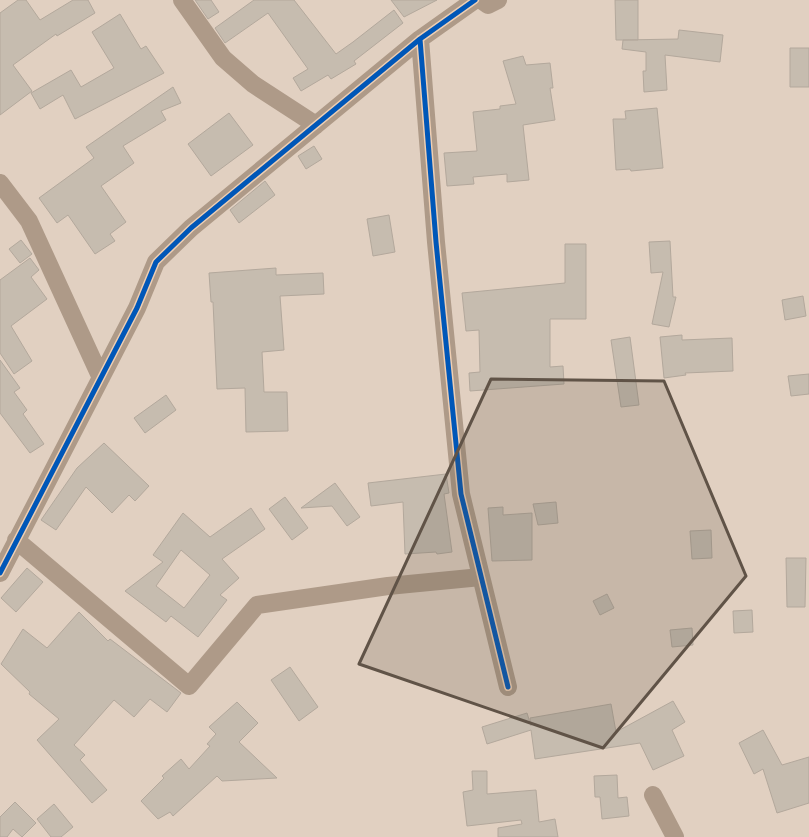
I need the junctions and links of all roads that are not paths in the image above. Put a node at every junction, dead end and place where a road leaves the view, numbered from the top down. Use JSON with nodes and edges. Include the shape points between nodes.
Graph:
{"nodes":[{"id":1,"x":182,"y":0,"type":"edge"},
{"id":2,"x":475,"y":0,"type":"edge"},
{"id":3,"x":480,"y":0,"type":"edge"},
{"id":4,"x":498,"y":0,"type":"edge"},
{"id":5,"x":420,"y":39,"type":"junction"},
{"id":6,"x":316,"y":125,"type":"junction"},
{"id":7,"x":0,"y":183,"type":"edge"},
{"id":8,"x":100,"y":378,"type":"junction"},
{"id":9,"x":16,"y":540,"type":"junction"},
{"id":10,"x":0,"y":573,"type":"edge"},
{"id":11,"x":482,"y":577,"type":"junction"},
{"id":12,"x":508,"y":687,"type":"dead end"},
{"id":13,"x":653,"y":795,"type":"dead end"},
{"id":14,"x":675,"y":837,"type":"edge"}],
"edges":[{"from":1,"to":6,"type":"street","via":[[223,58],[253,84]]},
{"from":2,"to":5,"type":"street"},
{"from":3,"to":4,"type":"street","via":[[488,5]]},
{"from":5,"to":6,"type":"street"},
{"from":5,"to":11,"type":"street","via":[[461,494]]},
{"from":6,"to":8,"type":"street","via":[[191,228],[156,262],[137,308]]},
{"from":7,"to":8,"type":"street","via":[[29,221]]},
{"from":8,"to":9,"type":"street"},
{"from":9,"to":10,"type":"street"},
{"from":9,"to":11,"type":"street","via":[[189,686],[257,605],[388,586]]},
{"from":11,"to":12,"type":"street"},
{"from":13,"to":14,"type":"street"}]}
